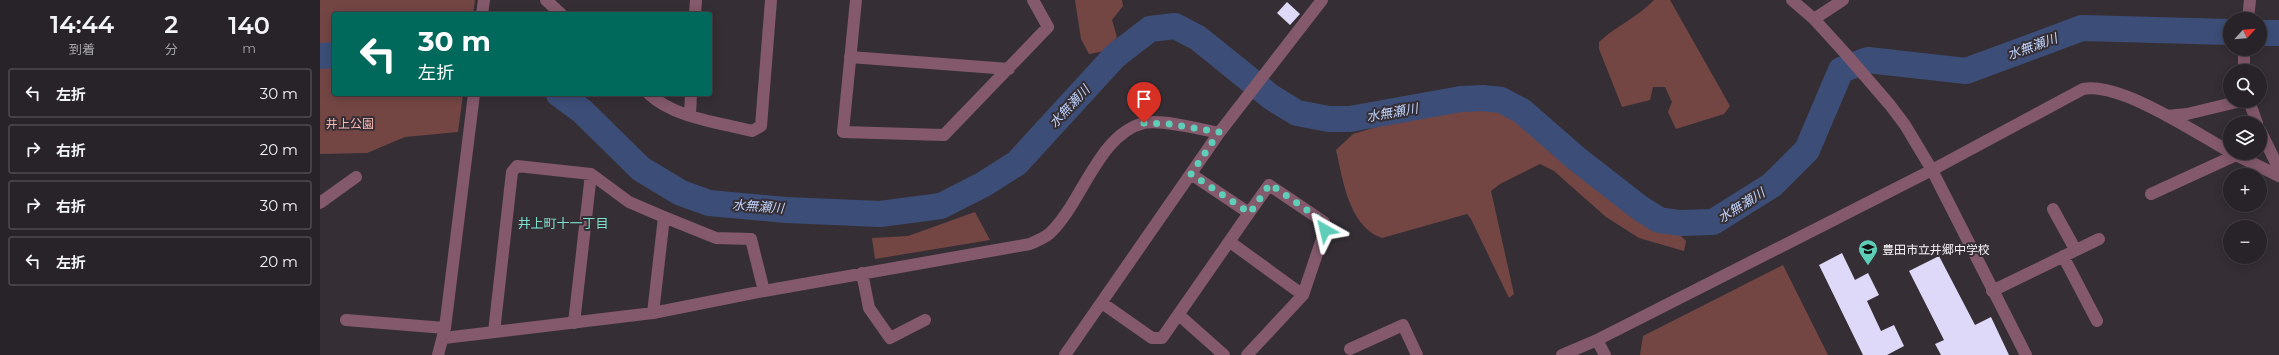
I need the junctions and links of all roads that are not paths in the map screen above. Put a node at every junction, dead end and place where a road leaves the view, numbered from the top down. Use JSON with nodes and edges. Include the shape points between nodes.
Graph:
{"nodes":[{"id":1,"x":484,"y":0,"type":"edge"},
{"id":2,"x":546,"y":0,"type":"edge"},
{"id":3,"x":696,"y":0,"type":"edge"},
{"id":4,"x":771,"y":0,"type":"edge"},
{"id":5,"x":856,"y":0,"type":"edge"},
{"id":6,"x":1033,"y":0,"type":"edge"},
{"id":7,"x":1322,"y":0,"type":"edge"},
{"id":8,"x":1792,"y":0,"type":"edge"},
{"id":9,"x":1843,"y":0,"type":"edge"},
{"id":10,"x":482,"y":12,"type":"edge"},
{"id":11,"x":559,"y":12,"type":"edge"},
{"id":12,"x":695,"y":12,"type":"edge"},
{"id":13,"x":1814,"y":19,"type":"junction"},
{"id":14,"x":850,"y":57,"type":"junction"},
{"id":15,"x":1009,"y":70,"type":"junction"},
{"id":16,"x":474,"y":96,"type":"edge"},
{"id":17,"x":651,"y":96,"type":"edge"},
{"id":18,"x":691,"y":96,"type":"edge"},
{"id":19,"x":2223,"y":105,"type":"edge"},
{"id":20,"x":690,"y":115,"type":"junction"},
{"id":21,"x":2167,"y":116,"type":"junction"},
{"id":22,"x":1219,"y":132,"type":"junction"},
{"id":23,"x":2267,"y":144,"type":"edge"},
{"id":24,"x":2223,"y":147,"type":"edge"},
{"id":25,"x":2223,"y":158,"type":"edge"},
{"id":26,"x":2247,"y":160,"type":"edge"},
{"id":27,"x":2279,"y":169,"type":"edge"},
{"id":28,"x":1932,"y":170,"type":"junction"},
{"id":29,"x":591,"y":174,"type":"junction"},
{"id":30,"x":1191,"y":174,"type":"junction"},
{"id":31,"x":2279,"y":176,"type":"edge"},
{"id":32,"x":356,"y":177,"type":"dead end"},
{"id":33,"x":2151,"y":194,"type":"dead end"},
{"id":34,"x":320,"y":203,"type":"edge"},
{"id":35,"x":2053,"y":209,"type":"dead end"},
{"id":36,"x":1250,"y":213,"type":"junction"},
{"id":37,"x":664,"y":217,"type":"junction"},
{"id":38,"x":2099,"y":239,"type":"dead end"},
{"id":39,"x":1230,"y":242,"type":"junction"},
{"id":40,"x":2075,"y":249,"type":"junction"},
{"id":41,"x":2063,"y":256,"type":"junction"},
{"id":42,"x":862,"y":273,"type":"junction"},
{"id":43,"x":764,"y":291,"type":"junction"},
{"id":44,"x":1992,"y":291,"type":"junction"},
{"id":45,"x":1303,"y":295,"type":"junction"},
{"id":46,"x":1102,"y":303,"type":"junction"},
{"id":47,"x":653,"y":312,"type":"junction"},
{"id":48,"x":1179,"y":315,"type":"junction"},
{"id":49,"x":346,"y":320,"type":"dead end"},
{"id":50,"x":925,"y":320,"type":"dead end"},
{"id":51,"x":2097,"y":321,"type":"dead end"},
{"id":52,"x":574,"y":323,"type":"junction"},
{"id":53,"x":494,"y":332,"type":"junction"},
{"id":54,"x":445,"y":333,"type":"junction"},
{"id":55,"x":1597,"y":340,"type":"junction"},
{"id":56,"x":1350,"y":349,"type":"dead end"},
{"id":57,"x":438,"y":355,"type":"edge"},
{"id":58,"x":1064,"y":355,"type":"edge"},
{"id":59,"x":1224,"y":355,"type":"edge"},
{"id":60,"x":1247,"y":355,"type":"edge"},
{"id":61,"x":1418,"y":355,"type":"edge"},
{"id":62,"x":1562,"y":355,"type":"edge"},
{"id":63,"x":1605,"y":355,"type":"edge"},
{"id":64,"x":2026,"y":355,"type":"edge"}],
"edges":[{"from":1,"to":10,"type":"street"},
{"from":2,"to":11,"type":"street"},
{"from":3,"to":12,"type":"street"},
{"from":4,"to":20,"type":"street","via":[[761,126],[752,131]]},
{"from":5,"to":14,"type":"street"},
{"from":6,"to":15,"type":"street","via":[[1048,27]]},
{"from":7,"to":22,"type":"street"},
{"from":8,"to":13,"type":"street"},
{"from":9,"to":13,"type":"street"},
{"from":13,"to":28,"type":"street","via":[[1890,105]]},
{"from":14,"to":15,"type":"street"},
{"from":14,"to":15,"type":"street","via":[[843,132],[944,135]]},
{"from":16,"to":54,"type":"street"},
{"from":17,"to":20,"type":"street","via":[[661,106]]},
{"from":18,"to":20,"type":"street"},
{"from":19,"to":21,"type":"street"},
{"from":21,"to":24,"type":"street"},
{"from":21,"to":28,"type":"street","via":[[2114,91],[2097,87],[2083,89]]},
{"from":22,"to":30,"type":"street"},
{"from":22,"to":42,"type":"street","via":[[1170,124],[1144,123],[1121,134],[1105,153],[1063,218],[1048,234],[1030,244]]},
{"from":23,"to":27,"type":"street"},
{"from":25,"to":33,"type":"street"},
{"from":26,"to":31,"type":"street"},
{"from":28,"to":44,"type":"street"},
{"from":28,"to":55,"type":"street"},
{"from":29,"to":37,"type":"street","via":[[629,202]]},
{"from":29,"to":52,"type":"street"},
{"from":29,"to":53,"type":"street","via":[[518,166],[512,172]]},
{"from":30,"to":36,"type":"street"},
{"from":30,"to":46,"type":"street"},
{"from":32,"to":34,"type":"street"},
{"from":35,"to":40,"type":"street"},
{"from":36,"to":39,"type":"street"},
{"from":36,"to":45,"type":"street","via":[[1270,184],[1324,222],[1325,230]]},
{"from":37,"to":43,"type":"street","via":[[716,238],[751,239]]},
{"from":37,"to":47,"type":"street"},
{"from":38,"to":40,"type":"street"},
{"from":39,"to":45,"type":"street"},
{"from":39,"to":48,"type":"street"},
{"from":40,"to":41,"type":"street"},
{"from":41,"to":44,"type":"street"},
{"from":41,"to":51,"type":"street"},
{"from":42,"to":43,"type":"street"},
{"from":42,"to":50,"type":"street","via":[[869,308],[890,338]]},
{"from":43,"to":47,"type":"street"},
{"from":44,"to":64,"type":"street"},
{"from":45,"to":60,"type":"street"},
{"from":46,"to":48,"type":"street","via":[[1157,340],[1162,338]]},
{"from":46,"to":58,"type":"street"},
{"from":47,"to":52,"type":"street"},
{"from":48,"to":59,"type":"street"},
{"from":49,"to":54,"type":"street"},
{"from":52,"to":53,"type":"street"},
{"from":53,"to":54,"type":"street"},
{"from":54,"to":57,"type":"street"},
{"from":55,"to":62,"type":"street"},
{"from":55,"to":63,"type":"street"},
{"from":56,"to":61,"type":"street","via":[[1402,325]]}]}
